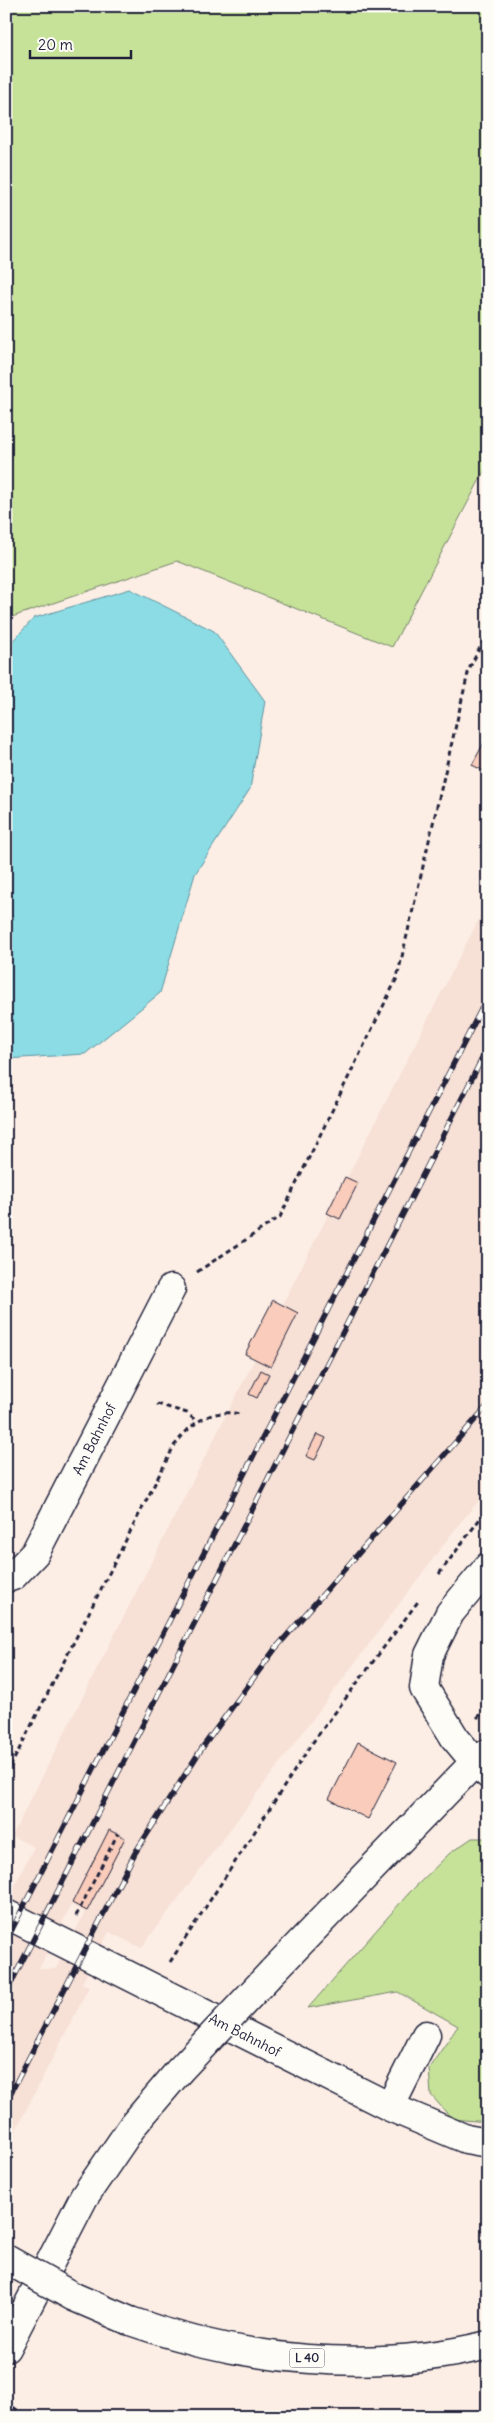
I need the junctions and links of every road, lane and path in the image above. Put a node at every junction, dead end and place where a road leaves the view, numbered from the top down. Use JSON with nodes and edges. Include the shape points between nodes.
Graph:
{"nodes":[{"id":1,"x":488,"y":632,"type":"edge"},
{"id":2,"x":171,"y":1289,"type":"joint"},
{"id":3,"x":157,"y":1404,"type":"dead end"},
{"id":4,"x":239,"y":1414,"type":"dead end"},
{"id":5,"x":196,"y":1421,"type":"junction"},
{"id":6,"x":488,"y":1508,"type":"edge"},
{"id":7,"x":488,"y":1568,"type":"edge"},
{"id":8,"x":6,"y":1578,"type":"edge"},
{"id":9,"x":435,"y":1578,"type":"dead end"},
{"id":10,"x":424,"y":1594,"type":"dead end"},
{"id":11,"x":483,"y":1763,"type":"edge"},
{"id":12,"x":6,"y":1775,"type":"edge"},
{"id":13,"x":118,"y":1833,"type":"dead end"},
{"id":14,"x":6,"y":1914,"type":"edge"},
{"id":15,"x":75,"y":1917,"type":"dead end"},
{"id":16,"x":169,"y":1963,"type":"dead end"},
{"id":17,"x":426,"y":2035,"type":"dead end"},
{"id":18,"x":390,"y":2108,"type":"junction"},
{"id":19,"x":488,"y":2143,"type":"edge"},
{"id":20,"x":6,"y":2259,"type":"edge"},
{"id":21,"x":488,"y":2345,"type":"edge"},
{"id":22,"x":6,"y":2348,"type":"edge"},
{"id":23,"x":6,"y":2402,"type":"edge"},
{"id":24,"x":27,"y":2417,"type":"edge"}],
"edges":[{"from":1,"to":2,"type":"path","via":[[469,669],[397,978],[280,1217]]},
{"from":2,"to":8,"type":"main road","name":"Am Bahnhof","via":[[35,1553],[13,1576]]},
{"from":3,"to":5,"type":"path","via":[[187,1413]]},
{"from":4,"to":5,"type":"path","via":[[216,1414]]},
{"from":5,"to":12,"type":"path","via":[[166,1459]]},
{"from":6,"to":9,"type":"path"},
{"from":7,"to":11,"type":"main road","via":[[450,1613],[428,1655],[424,1688],[456,1738]]},
{"from":10,"to":16,"type":"path","via":[[313,1742]]},
{"from":11,"to":22,"type":"main road","bridge":true,"via":[[272,1972],[134,2124],[84,2197]]},
{"from":13,"to":15,"type":"path"},
{"from":14,"to":18,"type":"main road","name":"Am Bahnhof"},
{"from":17,"to":18,"type":"main road"},
{"from":18,"to":19,"type":"main road","name":"Am Bahnhof","via":[[466,2139]]},
{"from":20,"to":21,"type":"main road","number":"L 40","bridge":true,"via":[[74,2297],[130,2321],[209,2345],[299,2358],[358,2360],[419,2356]]},
{"from":23,"to":24,"type":"path"}]}
